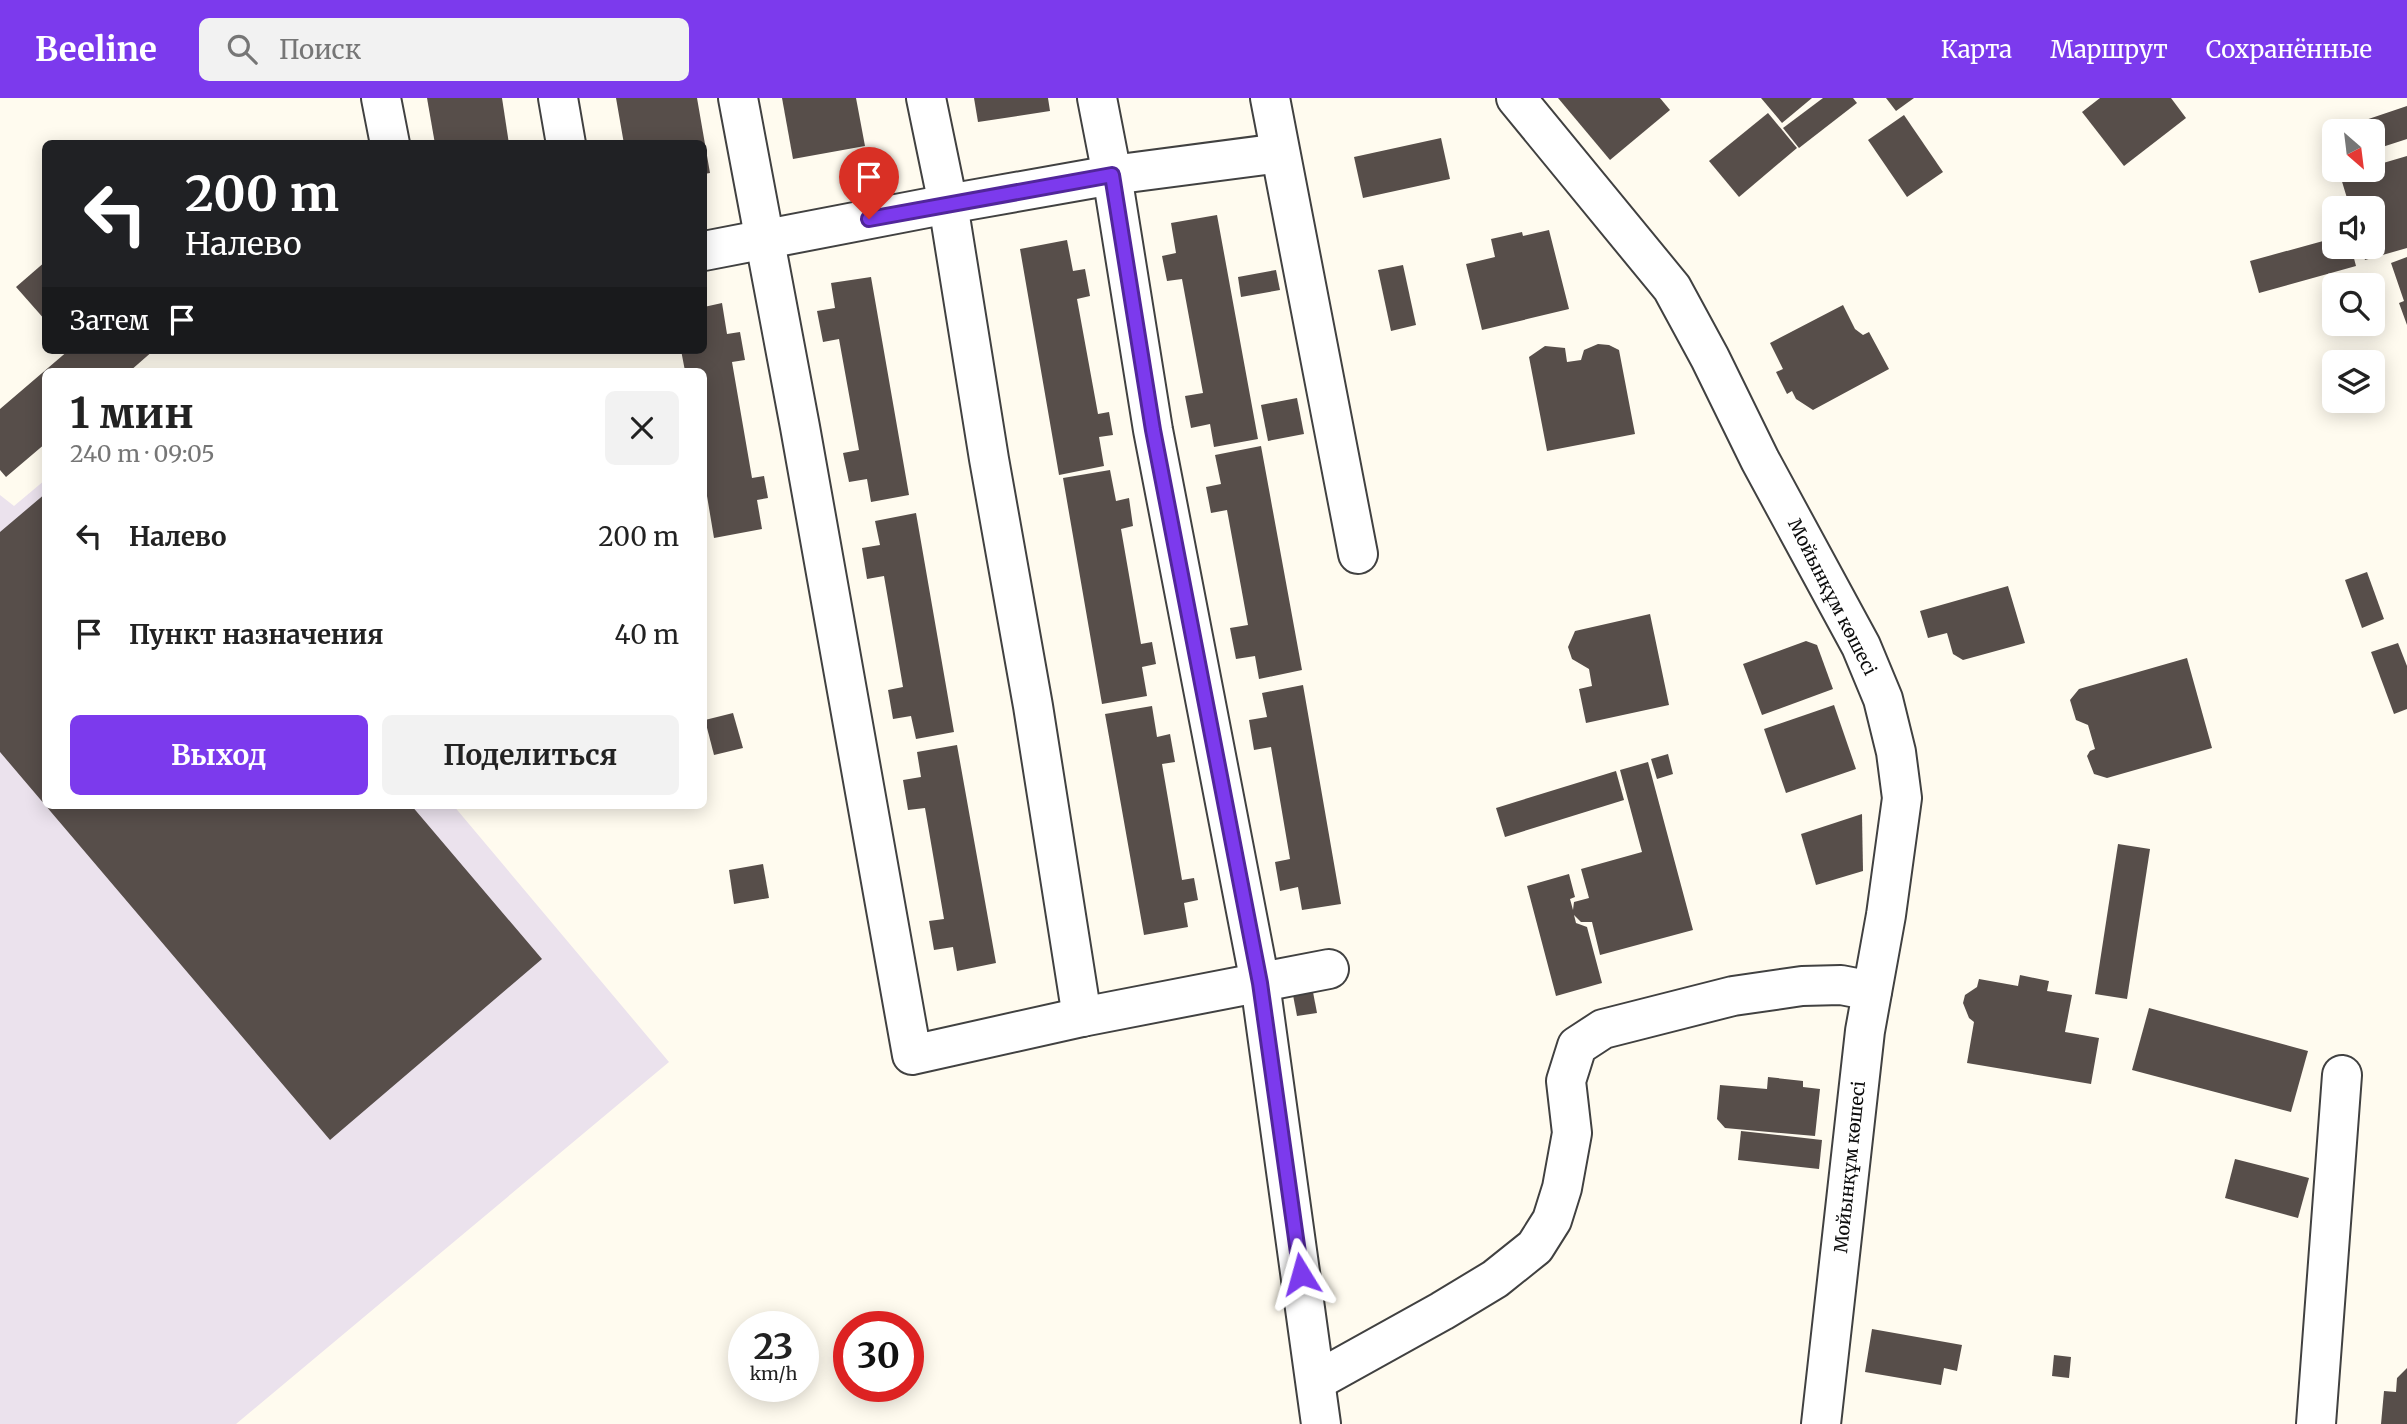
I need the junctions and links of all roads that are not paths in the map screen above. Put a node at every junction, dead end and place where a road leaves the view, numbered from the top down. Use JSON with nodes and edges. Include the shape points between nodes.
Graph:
{"nodes":[{"id":1,"x":381,"y":98,"type":"edge"},
{"id":2,"x":558,"y":98,"type":"edge"},
{"id":3,"x":738,"y":98,"type":"edge"},
{"id":4,"x":926,"y":98,"type":"edge"},
{"id":5,"x":1097,"y":98,"type":"edge"},
{"id":6,"x":1270,"y":98,"type":"edge"},
{"id":7,"x":1516,"y":98,"type":"edge"},
{"id":8,"x":389,"y":140,"type":"edge"},
{"id":9,"x":565,"y":140,"type":"edge"},
{"id":10,"x":1280,"y":153,"type":"junction"},
{"id":11,"x":1112,"y":175,"type":"junction"},
{"id":12,"x":948,"y":204,"type":"junction"},
{"id":13,"x":765,"y":239,"type":"junction"},
{"id":14,"x":707,"y":250,"type":"edge"},
{"id":15,"x":1358,"y":554,"type":"dead end"},
{"id":16,"x":1329,"y":969,"type":"dead end"},
{"id":17,"x":1260,"y":983,"type":"junction"},
{"id":18,"x":1872,"y":991,"type":"junction"},
{"id":19,"x":1082,"y":1017,"type":"junction"},
{"id":20,"x":2342,"y":1075,"type":"dead end"},
{"id":21,"x":1316,"y":1381,"type":"junction"},
{"id":22,"x":1321,"y":1424,"type":"edge"},
{"id":23,"x":1821,"y":1424,"type":"edge"},
{"id":24,"x":2315,"y":1424,"type":"edge"}],
"edges":[{"from":1,"to":8,"type":"street"},
{"from":2,"to":9,"type":"street"},
{"from":3,"to":13,"type":"street"},
{"from":4,"to":12,"type":"street"},
{"from":5,"to":11,"type":"street"},
{"from":6,"to":10,"type":"street"},
{"from":7,"to":18,"type":"street","name":"Мойынқұм көшесі","via":[[1672,288],[1841,607],[1883,699],[1902,799]]},
{"from":10,"to":11,"type":"street"},
{"from":10,"to":15,"type":"street"},
{"from":11,"to":12,"type":"street"},
{"from":11,"to":17,"type":"street","via":[[1153,430]]},
{"from":12,"to":13,"type":"street"},
{"from":12,"to":19,"type":"street"},
{"from":13,"to":14,"type":"street"},
{"from":13,"to":19,"type":"street","via":[[912,1055]]},
{"from":16,"to":17,"type":"street"},
{"from":17,"to":19,"type":"street"},
{"from":17,"to":21,"type":"street"},
{"from":18,"to":21,"type":"street","via":[[1841,985],[1802,986],[1733,996],[1604,1029],[1577,1046],[1566,1080],[1572,1133],[1562,1188],[1552,1220],[1535,1247],[1495,1279]]},
{"from":18,"to":23,"type":"street","name":"Мойынқұм көшесі"},
{"from":20,"to":24,"type":"street"},
{"from":21,"to":22,"type":"street"}]}
